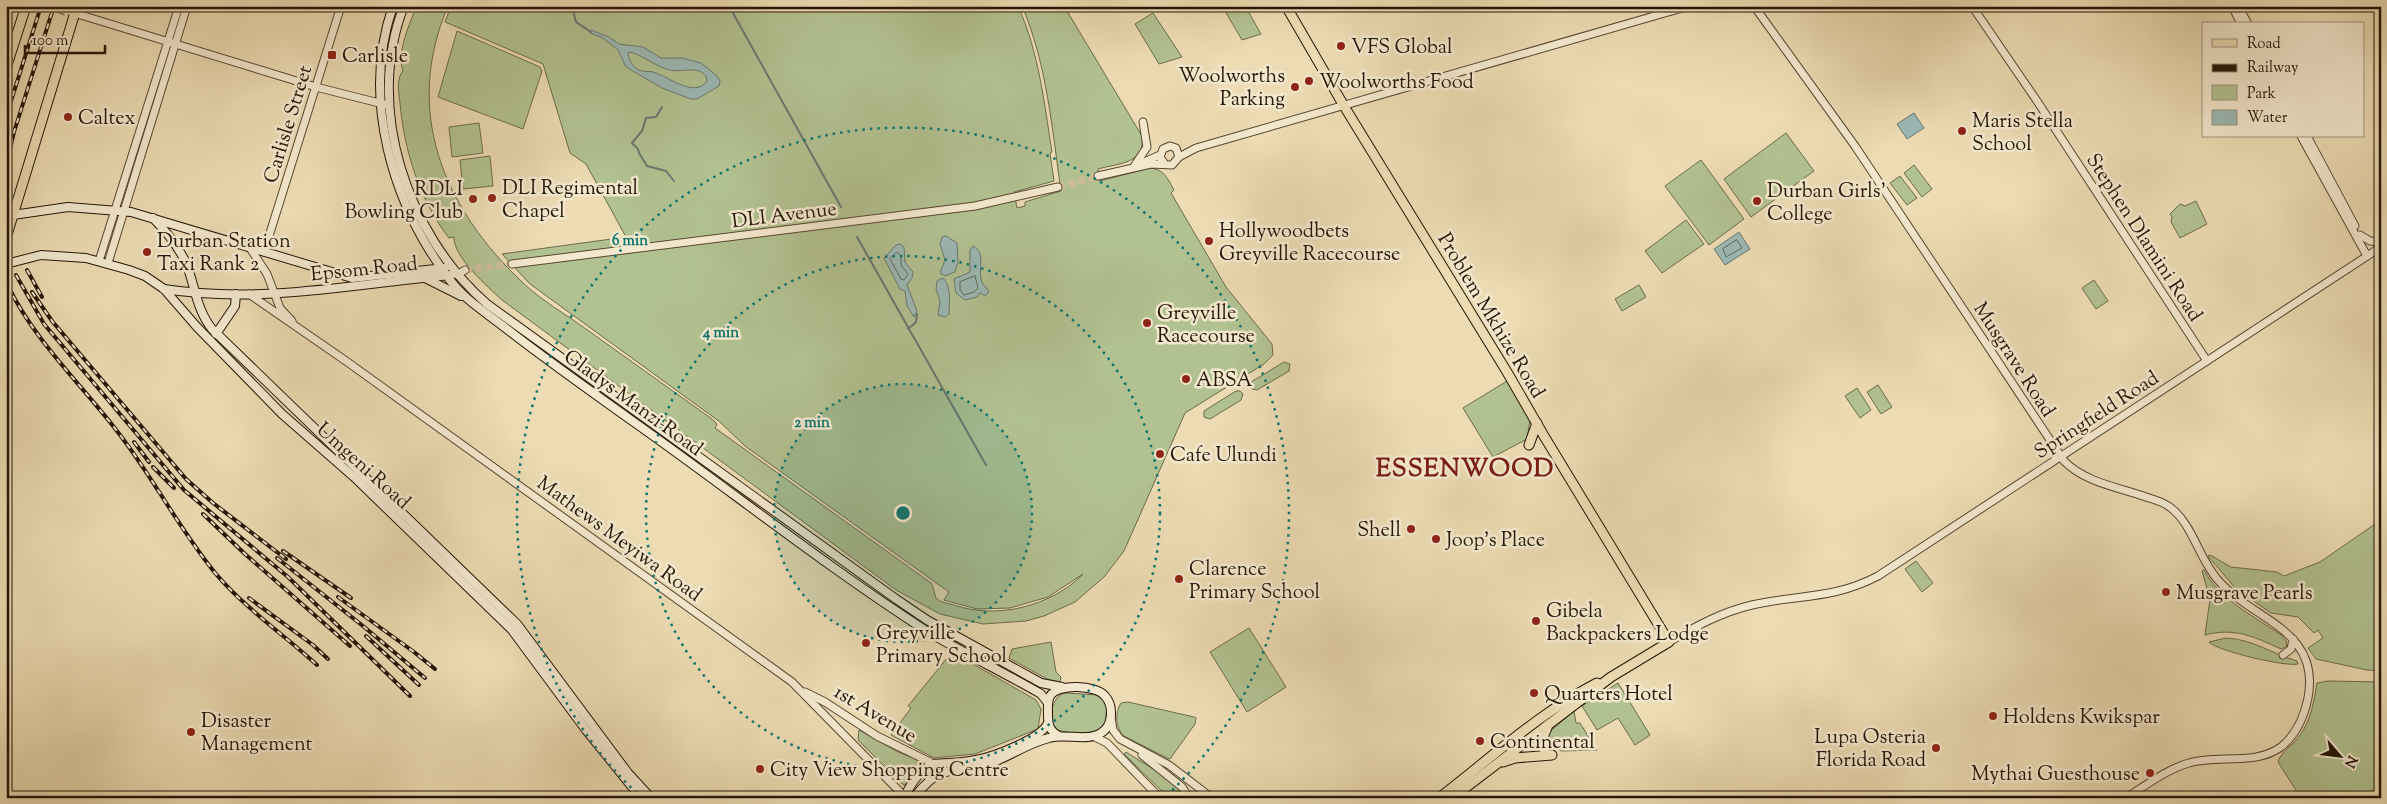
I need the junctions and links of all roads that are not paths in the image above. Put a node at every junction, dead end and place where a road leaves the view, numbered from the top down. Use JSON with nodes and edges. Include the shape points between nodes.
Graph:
{"nodes":[{"id":1,"x":26,"y":6,"type":"edge"},
{"id":2,"x":53,"y":6,"type":"edge"},
{"id":3,"x":179,"y":6,"type":"edge"},
{"id":4,"x":187,"y":6,"type":"edge"},
{"id":5,"x":341,"y":6,"type":"edge"},
{"id":6,"x":393,"y":6,"type":"edge"},
{"id":7,"x":404,"y":6,"type":"edge"},
{"id":8,"x":1286,"y":6,"type":"edge"},
{"id":9,"x":1690,"y":6,"type":"edge"},
{"id":10,"x":1754,"y":6,"type":"edge"},
{"id":11,"x":1972,"y":6,"type":"edge"},
{"id":12,"x":2232,"y":6,"type":"edge"},
{"id":13,"x":2238,"y":6,"type":"edge"},
{"id":14,"x":73,"y":10,"type":"edge"},
{"id":15,"x":2240,"y":22,"type":"edge"},
{"id":16,"x":2247,"y":22,"type":"edge"},
{"id":17,"x":172,"y":44,"type":"junction"},
{"id":18,"x":6,"y":68,"type":"edge"},
{"id":19,"x":316,"y":88,"type":"junction"},
{"id":20,"x":380,"y":104,"type":"junction"},
{"id":21,"x":390,"y":105,"type":"junction"},
{"id":22,"x":1344,"y":106,"type":"junction"},
{"id":23,"x":1143,"y":122,"type":"dead end"},
{"id":24,"x":2302,"y":138,"type":"edge"},
{"id":25,"x":2308,"y":138,"type":"edge"},
{"id":26,"x":1196,"y":148,"type":"junction"},
{"id":27,"x":1177,"y":149,"type":"junction"},
{"id":28,"x":138,"y":151,"type":"junction"},
{"id":29,"x":1160,"y":155,"type":"junction"},
{"id":30,"x":1179,"y":157,"type":"junction"},
{"id":31,"x":1164,"y":163,"type":"junction"},
{"id":32,"x":1136,"y":165,"type":"junction"},
{"id":33,"x":1127,"y":169,"type":"junction"},
{"id":34,"x":1098,"y":176,"type":"tunnel mouth"},
{"id":35,"x":1058,"y":187,"type":"tunnel mouth"},
{"id":36,"x":115,"y":210,"type":"junction"},
{"id":37,"x":124,"y":211,"type":"junction"},
{"id":38,"x":11,"y":215,"type":"edge"},
{"id":39,"x":153,"y":218,"type":"junction"},
{"id":40,"x":2360,"y":235,"type":"junction"},
{"id":41,"x":6,"y":238,"type":"edge"},
{"id":42,"x":2381,"y":242,"type":"edge"},
{"id":43,"x":2381,"y":247,"type":"edge"},
{"id":44,"x":250,"y":248,"type":"junction"},
{"id":45,"x":264,"y":252,"type":"junction"},
{"id":46,"x":2369,"y":255,"type":"junction"},
{"id":47,"x":99,"y":261,"type":"junction"},
{"id":48,"x":108,"y":263,"type":"junction"},
{"id":49,"x":6,"y":264,"type":"edge"},
{"id":50,"x":512,"y":264,"type":"tunnel mouth"},
{"id":51,"x":442,"y":268,"type":"junction"},
{"id":52,"x":459,"y":271,"type":"junction"},
{"id":53,"x":447,"y":276,"type":"junction"},
{"id":54,"x":425,"y":278,"type":"junction"},
{"id":55,"x":164,"y":289,"type":"junction"},
{"id":56,"x":195,"y":292,"type":"junction"},
{"id":57,"x":274,"y":293,"type":"junction"},
{"id":58,"x":236,"y":294,"type":"junction"},
{"id":59,"x":249,"y":294,"type":"junction"},
{"id":60,"x":470,"y":301,"type":"junction"},
{"id":61,"x":296,"y":326,"type":"junction"},
{"id":62,"x":216,"y":334,"type":"junction"},
{"id":63,"x":532,"y":336,"type":"junction"},
{"id":64,"x":526,"y":344,"type":"junction"},
{"id":65,"x":2207,"y":361,"type":"junction"},
{"id":66,"x":290,"y":406,"type":"junction"},
{"id":67,"x":282,"y":414,"type":"junction"},
{"id":68,"x":646,"y":417,"type":"junction"},
{"id":69,"x":1536,"y":424,"type":"junction"},
{"id":70,"x":639,"y":426,"type":"junction"},
{"id":71,"x":1529,"y":444,"type":"dead end"},
{"id":72,"x":2075,"y":446,"type":"junction"},
{"id":73,"x":2060,"y":456,"type":"junction"},
{"id":74,"x":2070,"y":467,"type":"junction"},
{"id":75,"x":357,"y":474,"type":"junction"},
{"id":76,"x":385,"y":502,"type":"junction"},
{"id":77,"x":2293,"y":639,"type":"junction"},
{"id":78,"x":1669,"y":642,"type":"junction"},
{"id":79,"x":2283,"y":655,"type":"dead end"},
{"id":80,"x":1611,"y":677,"type":"junction"},
{"id":81,"x":1062,"y":687,"type":"junction"},
{"id":82,"x":802,"y":691,"type":"junction"},
{"id":83,"x":1048,"y":703,"type":"junction"},
{"id":84,"x":1111,"y":716,"type":"junction"},
{"id":85,"x":1048,"y":723,"type":"junction"},
{"id":86,"x":1550,"y":723,"type":"junction"},
{"id":87,"x":1059,"y":736,"type":"junction"},
{"id":88,"x":1093,"y":736,"type":"junction"},
{"id":89,"x":1136,"y":750,"type":"junction"},
{"id":90,"x":932,"y":764,"type":"junction"},
{"id":91,"x":1487,"y":771,"type":"junction"},
{"id":92,"x":935,"y":776,"type":"junction"},
{"id":93,"x":1157,"y":795,"type":"edge"},
{"id":94,"x":907,"y":797,"type":"edge"},
{"id":95,"x":641,"y":798,"type":"edge"},
{"id":96,"x":651,"y":798,"type":"edge"},
{"id":97,"x":1164,"y":798,"type":"edge"},
{"id":98,"x":1189,"y":798,"type":"edge"},
{"id":99,"x":1212,"y":798,"type":"edge"},
{"id":100,"x":1439,"y":798,"type":"edge"},
{"id":101,"x":1452,"y":798,"type":"edge"},
{"id":102,"x":2126,"y":798,"type":"edge"}],
"edges":[{"from":1,"to":18,"type":"main road"},
{"from":2,"to":14,"type":"street","bridge":true},
{"from":3,"to":17,"type":"street"},
{"from":4,"to":17,"type":"street"},
{"from":5,"to":19,"type":"street","name":"Carlisle Street"},
{"from":6,"to":20,"type":"main road","name":"Gladys Manzi Road","via":[[381,57]]},
{"from":7,"to":21,"type":"main road","name":"Gladys Manzi Road","via":[[389,64]]},
{"from":8,"to":22,"type":"main road","name":"Problem Mkhize Road"},
{"from":9,"to":22,"type":"street"},
{"from":10,"to":73,"type":"street","name":"Musgrave Road","via":[[1855,146]]},
{"from":11,"to":65,"type":"street","name":"Stephen Dlamini Road"},
{"from":12,"to":15,"type":"street"},
{"from":13,"to":16,"type":"street"},
{"from":14,"to":17,"type":"street"},
{"from":14,"to":38,"type":"main road"},
{"from":17,"to":19,"type":"street"},
{"from":17,"to":28,"type":"street"},
{"from":19,"to":20,"type":"street"},
{"from":19,"to":45,"type":"street","name":"Carlisle Street"},
{"from":20,"to":21,"type":"street"},
{"from":20,"to":51,"type":"main road","name":"Gladys Manzi Road","via":[[399,186],[415,224]]},
{"from":21,"to":52,"type":"main road","name":"Gladys Manzi Road","via":[[401,168],[413,202],[432,238]]},
{"from":22,"to":26,"type":"street"},
{"from":22,"to":69,"type":"main road","name":"Problem Mkhize Road"},
{"from":23,"to":32,"type":"street","via":[[1147,148]]},
{"from":24,"to":46,"type":"street"},
{"from":25,"to":40,"type":"street"},
{"from":26,"to":27,"type":"street"},
{"from":26,"to":30,"type":"street"},
{"from":27,"to":29,"type":"street","via":[[1167,147]]},
{"from":27,"to":30,"type":"street"},
{"from":28,"to":36,"type":"street"},
{"from":28,"to":37,"type":"street"},
{"from":29,"to":31,"type":"street"},
{"from":29,"to":32,"type":"street"},
{"from":30,"to":31,"type":"street","via":[[1174,164]]},
{"from":31,"to":33,"type":"street"},
{"from":32,"to":33,"type":"street"},
{"from":33,"to":34,"type":"street"},
{"from":35,"to":50,"type":"street","name":"DLI Avenue","via":[[975,206]]},
{"from":36,"to":37,"type":"main road","name":"Epsom Road"},
{"from":36,"to":38,"type":"main road","name":"Epsom Road","via":[[68,208]]},
{"from":36,"to":47,"type":"street"},
{"from":37,"to":39,"type":"main road","name":"Epsom Road"},
{"from":37,"to":48,"type":"street"},
{"from":38,"to":41,"type":"main road"},
{"from":39,"to":44,"type":"main road","name":"Epsom Road"},
{"from":39,"to":56,"type":"main road","name":"Umgeni Road","via":[[182,257]]},
{"from":40,"to":42,"type":"street","via":[[2370,241]]},
{"from":40,"to":46,"type":"street"},
{"from":43,"to":46,"type":"street","name":"Springfield Road"},
{"from":44,"to":45,"type":"main road","name":"Epsom Road"},
{"from":44,"to":57,"type":"street","name":"Mathews Meyiwa Road","via":[[267,274]]},
{"from":45,"to":51,"type":"main road","name":"Epsom Road","via":[[359,279]]},
{"from":46,"to":65,"type":"street","name":"Springfield Road"},
{"from":47,"to":48,"type":"main road","name":"Umgeni Road"},
{"from":47,"to":49,"type":"main road","name":"Umgeni Road","via":[[41,256]]},
{"from":48,"to":55,"type":"main road","name":"Umgeni Road","via":[[145,276]]},
{"from":51,"to":52,"type":"main road","name":"Epsom Road"},
{"from":51,"to":53,"type":"main road","name":"Gladys Manzi Road"},
{"from":52,"to":53,"type":"main road","name":"Epsom Road"},
{"from":52,"to":63,"type":"main road","name":"Gladys Manzi Road","via":[[488,304]]},
{"from":53,"to":54,"type":"main road","name":"Epsom Road"},
{"from":53,"to":60,"type":"main road","name":"Gladys Manzi Road"},
{"from":54,"to":57,"type":"main road","name":"Epsom Road"},
{"from":54,"to":60,"type":"main road"},
{"from":55,"to":56,"type":"main road","name":"Epsom Road"},
{"from":55,"to":67,"type":"main road","name":"Umgeni Road"},
{"from":56,"to":58,"type":"main road","name":"Epsom Road"},
{"from":56,"to":62,"type":"main road","name":"Umgeni Road","via":[[204,318]]},
{"from":57,"to":59,"type":"main road","name":"Epsom Road"},
{"from":57,"to":61,"type":"street","name":"Mathews Meyiwa Road","via":[[280,308]]},
{"from":58,"to":59,"type":"main road","name":"Epsom Road"},
{"from":58,"to":62,"type":"main road","via":[[234,306]]},
{"from":59,"to":61,"type":"street","name":"Mathews Meyiwa Road"},
{"from":60,"to":64,"type":"main road","name":"Gladys Manzi Road"},
{"from":61,"to":82,"type":"street","name":"Mathews Meyiwa Road"},
{"from":62,"to":66,"type":"main road","name":"Umgeni Road"},
{"from":63,"to":64,"type":"main road"},
{"from":63,"to":68,"type":"main road","name":"Gladys Manzi Road"},
{"from":64,"to":70,"type":"main road","name":"Gladys Manzi Road"},
{"from":65,"to":72,"type":"street","name":"Springfield Road"},
{"from":66,"to":67,"type":"main road"},
{"from":66,"to":75,"type":"main road","name":"Umgeni Road"},
{"from":67,"to":75,"type":"main road","name":"Umgeni Road"},
{"from":68,"to":70,"type":"main road"},
{"from":68,"to":81,"type":"main road","name":"Gladys Manzi Road","via":[[927,620],[1041,683]]},
{"from":69,"to":71,"type":"main road"},
{"from":69,"to":78,"type":"main road","name":"Problem Mkhize Road"},
{"from":70,"to":83,"type":"main road","name":"Gladys Manzi Road","via":[[861,586],[951,646],[1041,694]]},
{"from":72,"to":73,"type":"street","name":"Springfield Road"},
{"from":72,"to":74,"type":"street"},
{"from":73,"to":74,"type":"street","name":"Musgrave Road"},
{"from":73,"to":78,"type":"street","name":"Springfield Road","via":[[1863,584],[1840,592],[1731,610]]},
{"from":74,"to":77,"type":"street","name":"Musgrave Road","via":[[2088,479],[2172,508],[2217,579]]},
{"from":75,"to":76,"type":"main road","name":"Umgeni Road"},
{"from":76,"to":95,"type":"main road","name":"Umgeni Road","via":[[519,637],[586,730]]},
{"from":76,"to":96,"type":"main road","name":"Umgeni Road","via":[[527,634],[628,773]]},
{"from":77,"to":79,"type":"street","via":[[2291,649]]},
{"from":77,"to":102,"type":"street","name":"Musgrave Road","via":[[2310,674],[2308,696],[2300,722],[2288,741],[2278,749],[2257,757],[2188,763]]},
{"from":78,"to":80,"type":"main road"},
{"from":80,"to":86,"type":"main road"},
{"from":80,"to":100,"type":"main road","via":[[1569,698]]},
{"from":81,"to":83,"type":"main road","via":[[1051,695]]},
{"from":81,"to":84,"type":"main road","via":[[1099,691],[1110,703]]},
{"from":82,"to":90,"type":"street","name":"1st Avenue","via":[[877,736]]},
{"from":82,"to":94,"type":"street","name":"Mathews Meyiwa Road"},
{"from":83,"to":85,"type":"main road"},
{"from":84,"to":88,"type":"main road","via":[[1105,731]]},
{"from":84,"to":89,"type":"street","via":[[1114,733]]},
{"from":85,"to":87,"type":"main road"},
{"from":85,"to":90,"type":"main road","name":"1st Avenue","via":[[1040,734],[997,754],[976,760]]},
{"from":86,"to":91,"type":"main road"},
{"from":86,"to":91,"type":"main road","via":[[1542,740],[1548,753],[1515,758]]},
{"from":87,"to":88,"type":"main road"},
{"from":87,"to":92,"type":"main road","via":[[987,765]]},
{"from":88,"to":93,"type":"street","via":[[1107,743]]},
{"from":89,"to":98,"type":"street","via":[[1182,787]]},
{"from":89,"to":99,"type":"street","via":[[1169,765]]},
{"from":90,"to":92,"type":"street","name":"1st Avenue"},
{"from":90,"to":94,"type":"main road","name":"1st Avenue","via":[[922,771]]},
{"from":91,"to":101,"type":"main road"},
{"from":92,"to":94,"type":"main road"},
{"from":93,"to":97,"type":"street"}]}
